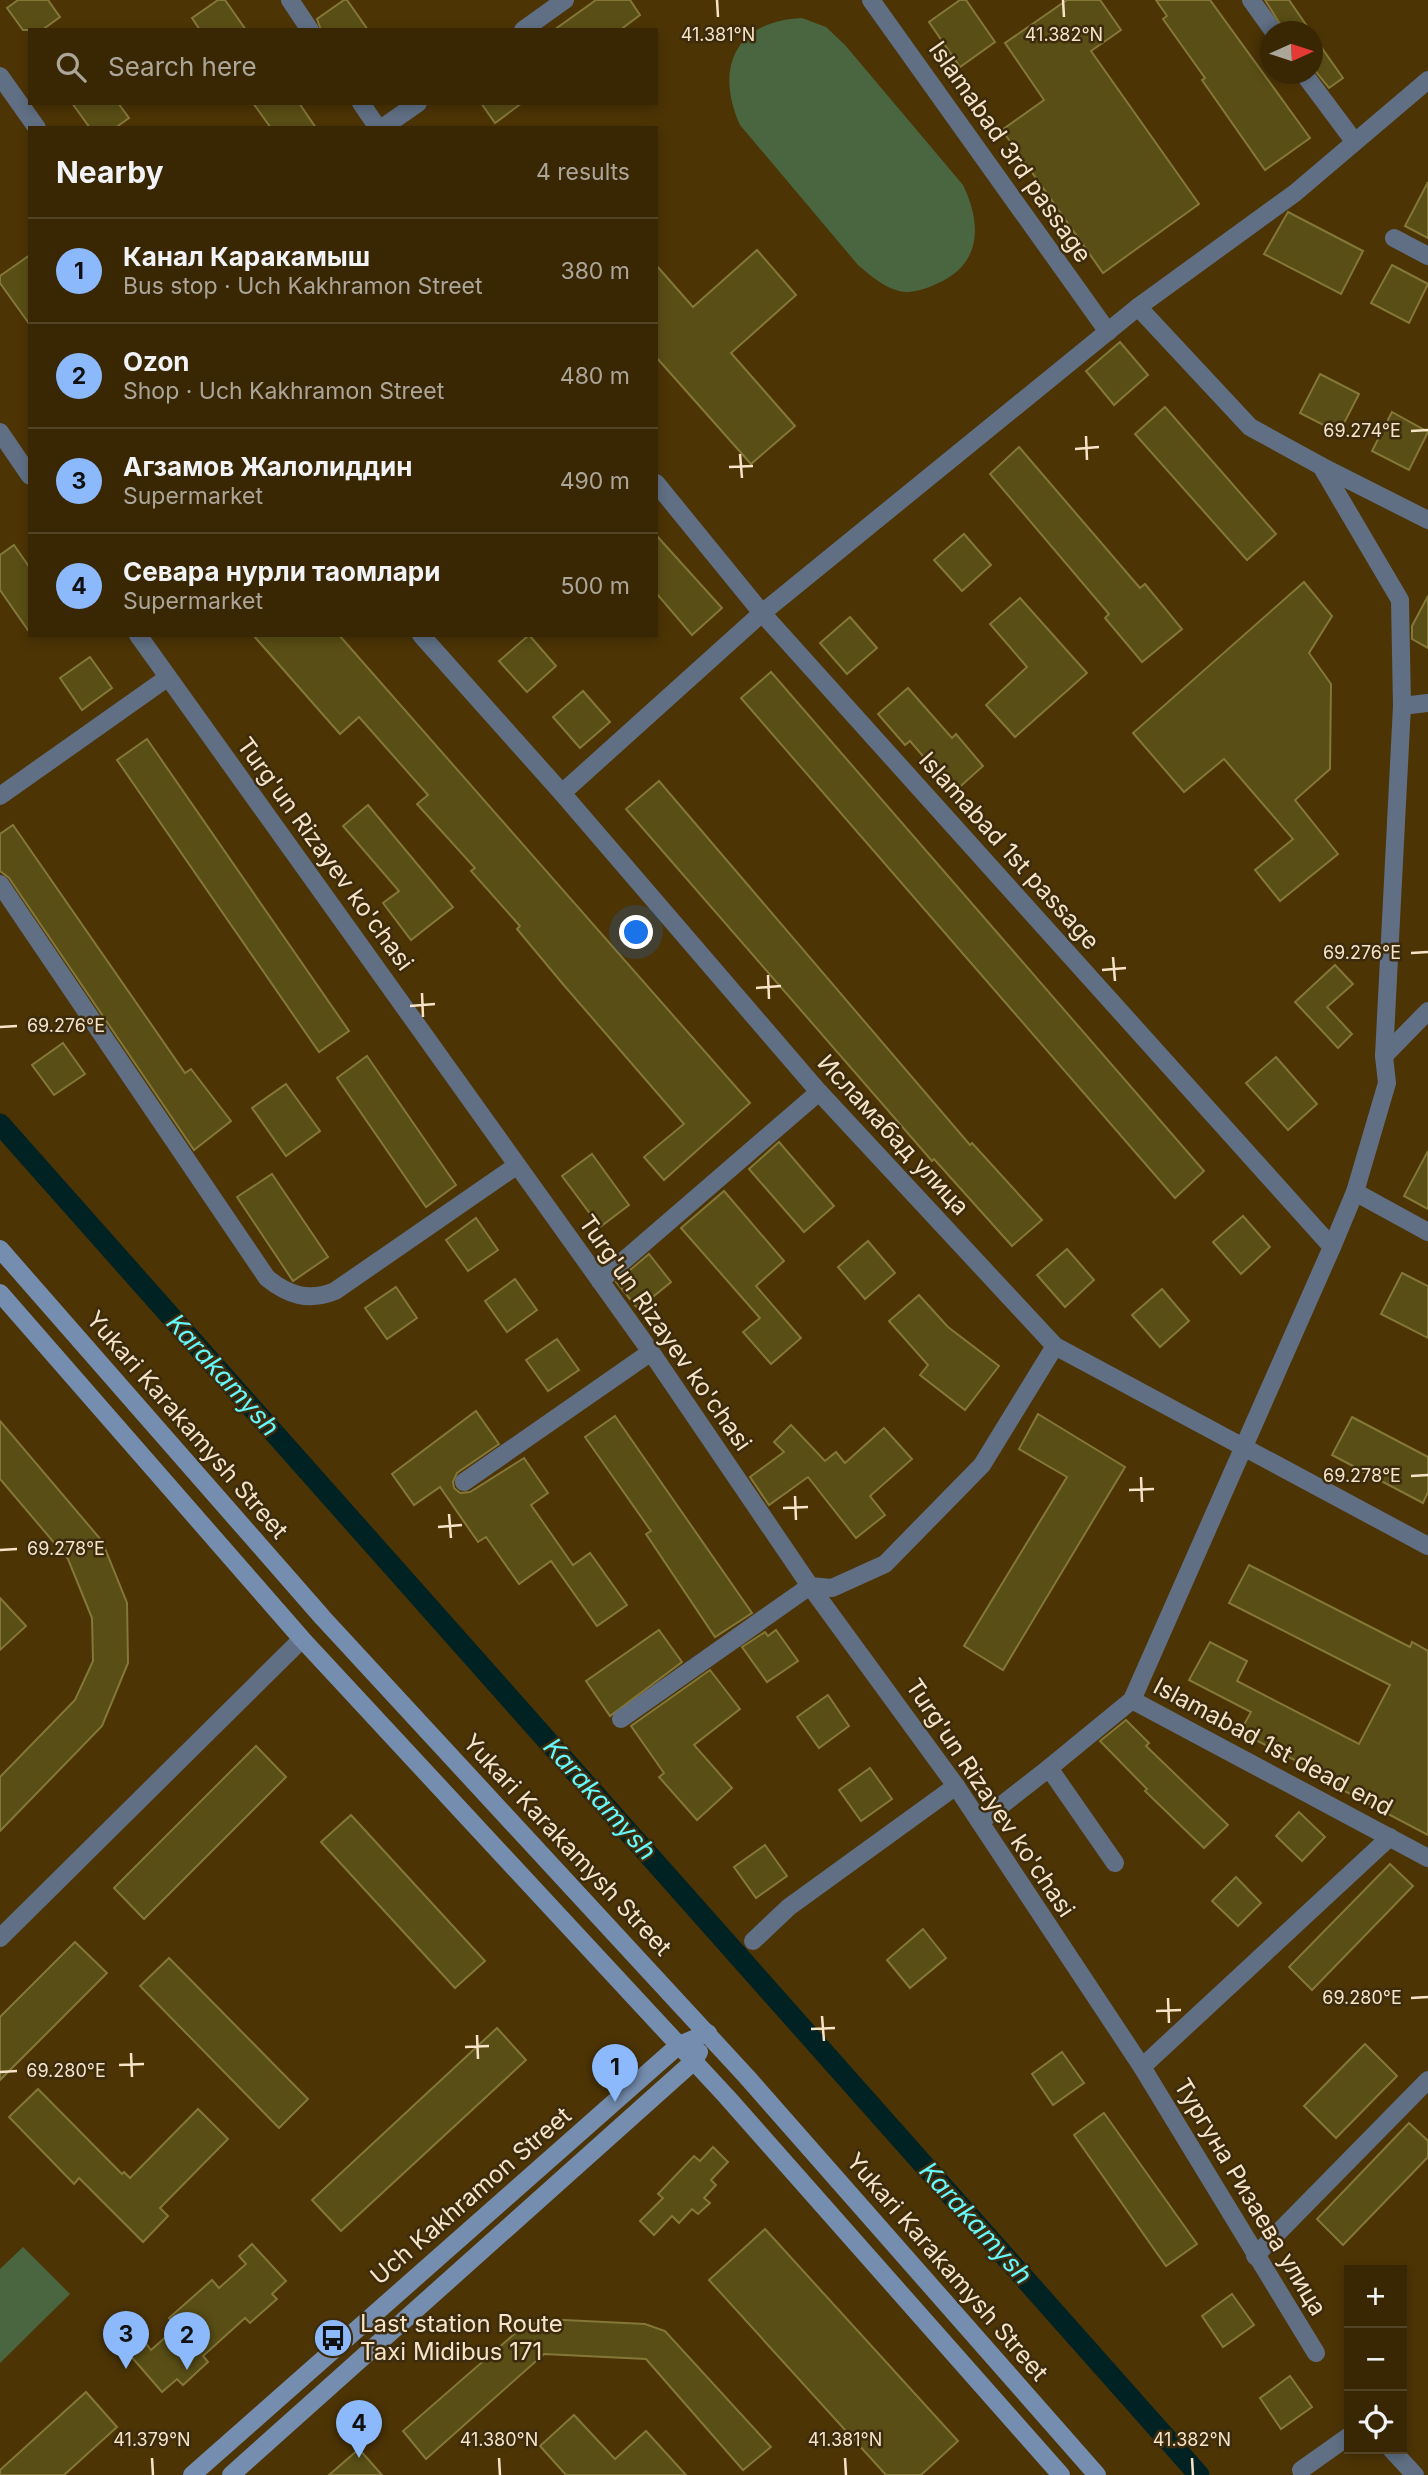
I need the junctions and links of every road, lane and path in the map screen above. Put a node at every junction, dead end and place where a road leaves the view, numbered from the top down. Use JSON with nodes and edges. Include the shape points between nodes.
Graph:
{"nodes":[{"id":1,"x":290,"y":0,"type":"edge"},
{"id":2,"x":565,"y":0,"type":"edge"},
{"id":3,"x":871,"y":0,"type":"edge"},
{"id":4,"x":1251,"y":0,"type":"edge"},
{"id":5,"x":1266,"y":21,"type":"edge"},
{"id":6,"x":309,"y":28,"type":"edge"},
{"id":7,"x":526,"y":28,"type":"edge"},
{"id":8,"x":0,"y":76,"type":"edge"},
{"id":9,"x":1428,"y":80,"type":"edge"},
{"id":10,"x":1311,"y":84,"type":"edge"},
{"id":11,"x":363,"y":105,"type":"edge"},
{"id":12,"x":415,"y":105,"type":"edge"},
{"id":13,"x":36,"y":126,"type":"edge"},
{"id":14,"x":378,"y":126,"type":"edge"},
{"id":15,"x":383,"y":126,"type":"edge"},
{"id":16,"x":1354,"y":141,"type":"junction"},
{"id":17,"x":1394,"y":238,"type":"dead end"},
{"id":18,"x":1428,"y":256,"type":"edge"},
{"id":19,"x":1138,"y":307,"type":"junction"},
{"id":20,"x":1108,"y":332,"type":"junction"},
{"id":21,"x":0,"y":432,"type":"edge"},
{"id":22,"x":1321,"y":466,"type":"junction"},
{"id":23,"x":28,"y":473,"type":"edge"},
{"id":24,"x":658,"y":485,"type":"edge"},
{"id":25,"x":1428,"y":520,"type":"edge"},
{"id":26,"x":762,"y":613,"type":"junction"},
{"id":27,"x":139,"y":637,"type":"edge"},
{"id":28,"x":423,"y":637,"type":"edge"},
{"id":29,"x":167,"y":678,"type":"junction"},
{"id":30,"x":1428,"y":703,"type":"edge"},
{"id":31,"x":1402,"y":706,"type":"junction"},
{"id":32,"x":562,"y":793,"type":"junction"},
{"id":33,"x":0,"y":796,"type":"edge"},
{"id":34,"x":0,"y":884,"type":"edge"},
{"id":35,"x":1428,"y":1011,"type":"edge"},
{"id":36,"x":1384,"y":1056,"type":"junction"},
{"id":37,"x":819,"y":1092,"type":"junction"},
{"id":38,"x":516,"y":1166,"type":"junction"},
{"id":39,"x":1355,"y":1192,"type":"junction"},
{"id":40,"x":1428,"y":1232,"type":"edge"},
{"id":41,"x":1332,"y":1247,"type":"junction"},
{"id":42,"x":0,"y":1249,"type":"edge"},
{"id":43,"x":600,"y":1281,"type":"junction"},
{"id":44,"x":0,"y":1293,"type":"edge"},
{"id":45,"x":1055,"y":1346,"type":"junction"},
{"id":46,"x":651,"y":1352,"type":"junction"},
{"id":47,"x":1242,"y":1448,"type":"junction"},
{"id":48,"x":464,"y":1482,"type":"dead end"},
{"id":49,"x":1428,"y":1546,"type":"edge"},
{"id":50,"x":810,"y":1586,"type":"junction"},
{"id":51,"x":302,"y":1639,"type":"junction"},
{"id":52,"x":1132,"y":1700,"type":"junction"},
{"id":53,"x":621,"y":1719,"type":"dead end"},
{"id":54,"x":1049,"y":1768,"type":"junction"},
{"id":55,"x":957,"y":1786,"type":"junction"},
{"id":56,"x":980,"y":1822,"type":"junction"},
{"id":57,"x":1390,"y":1837,"type":"junction"},
{"id":58,"x":1428,"y":1858,"type":"edge"},
{"id":59,"x":1115,"y":1863,"type":"dead end"},
{"id":60,"x":0,"y":1938,"type":"edge"},
{"id":61,"x":753,"y":1941,"type":"dead end"},
{"id":62,"x":708,"y":2033,"type":"junction"},
{"id":63,"x":679,"y":2045,"type":"junction"},
{"id":64,"x":694,"y":2062,"type":"junction"},
{"id":65,"x":1142,"y":2067,"type":"junction"},
{"id":66,"x":1428,"y":2080,"type":"edge"},
{"id":67,"x":1255,"y":2256,"type":"junction"},
{"id":68,"x":1316,"y":2353,"type":"dead end"},
{"id":69,"x":1344,"y":2440,"type":"edge"},
{"id":70,"x":1396,"y":2454,"type":"edge"},
{"id":71,"x":1301,"y":2470,"type":"dead end"},
{"id":72,"x":192,"y":2475,"type":"edge"},
{"id":73,"x":231,"y":2475,"type":"edge"},
{"id":74,"x":1061,"y":2475,"type":"edge"},
{"id":75,"x":1097,"y":2475,"type":"edge"},
{"id":76,"x":1415,"y":2475,"type":"edge"}],
"edges":[{"from":1,"to":6,"type":"street"},
{"from":2,"to":7,"type":"street"},
{"from":3,"to":20,"type":"street","name":"Islamabad 3rd passage"},
{"from":4,"to":5,"type":"street"},
{"from":8,"to":13,"type":"street"},
{"from":9,"to":16,"type":"street"},
{"from":10,"to":16,"type":"street"},
{"from":11,"to":14,"type":"street"},
{"from":12,"to":15,"type":"street"},
{"from":16,"to":19,"type":"street","via":[[1295,193]]},
{"from":17,"to":18,"type":"street"},
{"from":19,"to":20,"type":"street"},
{"from":19,"to":22,"type":"street","via":[[1250,427]]},
{"from":20,"to":26,"type":"street"},
{"from":21,"to":23,"type":"street"},
{"from":22,"to":25,"type":"street"},
{"from":22,"to":31,"type":"street","via":[[1400,600]]},
{"from":24,"to":26,"type":"street","name":"Islamabad 1st passage"},
{"from":26,"to":32,"type":"street"},
{"from":26,"to":41,"type":"street","name":"Islamabad 1st passage"},
{"from":27,"to":29,"type":"street","name":"Turg'un Rizayev ko'chasi"},
{"from":28,"to":32,"type":"street","name":"Исламабад улица"},
{"from":29,"to":33,"type":"street"},
{"from":29,"to":38,"type":"street","name":"Turg'un Rizayev ko'chasi"},
{"from":30,"to":31,"type":"street"},
{"from":31,"to":36,"type":"street"},
{"from":32,"to":37,"type":"street","name":"Исламабад улица"},
{"from":34,"to":38,"type":"street","via":[[267,1278],[283,1290],[310,1297],[335,1291]]},
{"from":35,"to":36,"type":"street"},
{"from":36,"to":39,"type":"street","via":[[1387,1083]]},
{"from":37,"to":43,"type":"street"},
{"from":37,"to":45,"type":"street","name":"Исламабад улица"},
{"from":38,"to":43,"type":"street","name":"Turg'un Rizayev ko'chasi"},
{"from":39,"to":40,"type":"street"},
{"from":39,"to":41,"type":"street"},
{"from":41,"to":47,"type":"street"},
{"from":42,"to":62,"type":"main road","name":"Yukari Karakamysh Street","via":[[323,1618]]},
{"from":43,"to":46,"type":"street","name":"Turg'un Rizayev ko'chasi"},
{"from":44,"to":51,"type":"main road"},
{"from":45,"to":47,"type":"street","name":"Исламабад улица"},
{"from":45,"to":50,"type":"street","via":[[982,1465],[885,1564],[832,1588]]},
{"from":46,"to":48,"type":"street"},
{"from":46,"to":50,"type":"street","name":"Turg'un Rizayev ko'chasi"},
{"from":47,"to":49,"type":"street","name":"Исламабад улица"},
{"from":47,"to":52,"type":"street"},
{"from":50,"to":53,"type":"street"},
{"from":50,"to":55,"type":"street","name":"Turg'un Rizayev ko'chasi"},
{"from":51,"to":60,"type":"street"},
{"from":51,"to":63,"type":"main road"},
{"from":52,"to":54,"type":"street"},
{"from":52,"to":57,"type":"street","name":"Islamabad 1st dead end"},
{"from":54,"to":56,"type":"street"},
{"from":54,"to":59,"type":"street"},
{"from":55,"to":56,"type":"street","name":"Turg'un Rizayev ko'chasi"},
{"from":55,"to":61,"type":"street","via":[[799,1900]]},
{"from":56,"to":65,"type":"street","name":"Turg'un Rizayev ko'chasi"},
{"from":57,"to":58,"type":"street","name":"Islamabad 1st dead end"},
{"from":57,"to":65,"type":"street"},
{"from":62,"to":63,"type":"main road","name":"Uch Kakhramon Street"},
{"from":62,"to":64,"type":"main road","name":"Uch Kakhramon Street"},
{"from":62,"to":75,"type":"main road","name":"Yukari Karakamysh Street"},
{"from":63,"to":64,"type":"main road"},
{"from":63,"to":72,"type":"main road","name":"Uch Kakhramon Street"},
{"from":64,"to":73,"type":"main road","name":"Uch Kakhramon Street"},
{"from":64,"to":74,"type":"main road","name":"Yukari Karakamysh Street"},
{"from":65,"to":67,"type":"street","name":"Тургуна Ризаева улица"},
{"from":66,"to":67,"type":"street"},
{"from":67,"to":68,"type":"street","name":"Тургуна Ризаева улица"},
{"from":69,"to":71,"type":"street"},
{"from":70,"to":76,"type":"street"}]}
